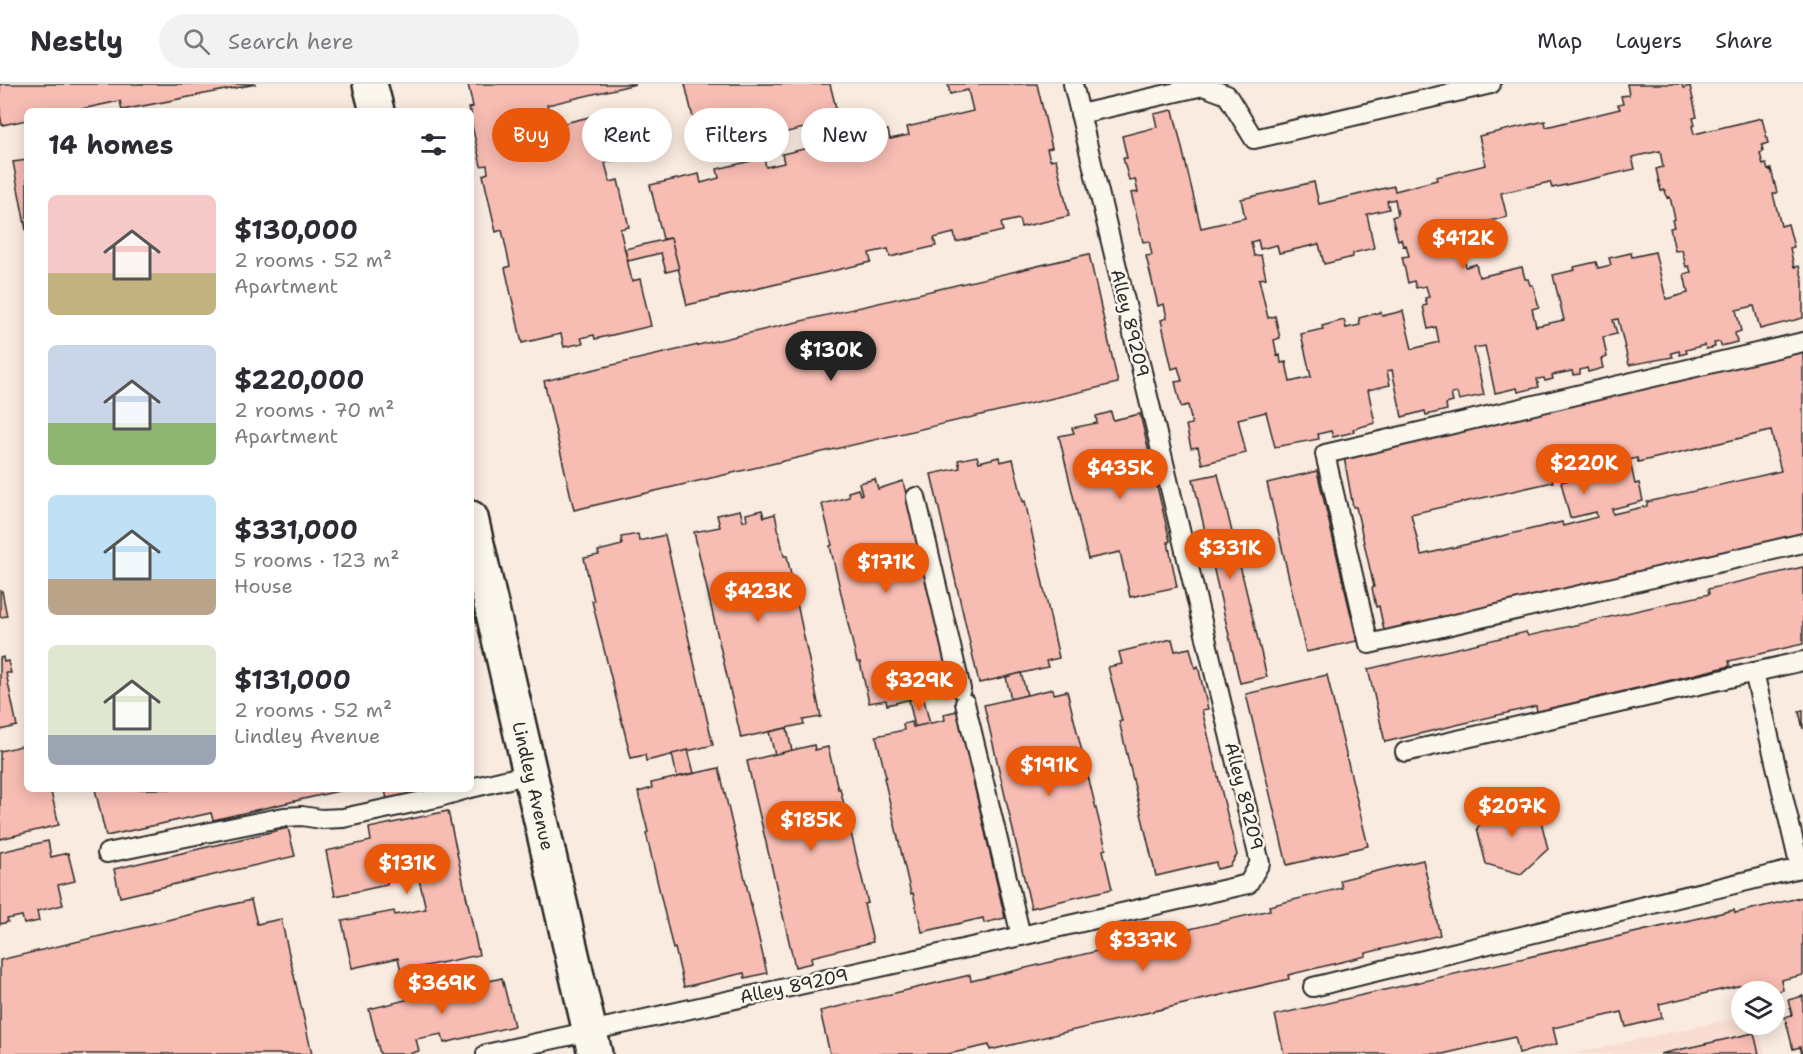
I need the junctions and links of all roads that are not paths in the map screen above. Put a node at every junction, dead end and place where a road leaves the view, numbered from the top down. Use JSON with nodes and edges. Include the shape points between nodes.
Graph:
{"nodes":[{"id":1,"x":370,"y":84,"type":"edge"},
{"id":2,"x":1073,"y":84,"type":"edge"},
{"id":3,"x":1491,"y":84,"type":"edge"},
{"id":4,"x":376,"y":108,"type":"edge"},
{"id":5,"x":1080,"y":114,"type":"junction"},
{"id":6,"x":1803,"y":342,"type":"edge"},
{"id":7,"x":916,"y":497,"type":"dead end"},
{"id":8,"x":474,"y":531,"type":"edge"},
{"id":9,"x":1803,"y":543,"type":"edge"},
{"id":10,"x":1803,"y":660,"type":"edge"},
{"id":11,"x":1754,"y":672,"type":"junction"},
{"id":12,"x":1405,"y":752,"type":"dead end"},
{"id":13,"x":530,"y":774,"type":"junction"},
{"id":14,"x":474,"y":787,"type":"edge"},
{"id":15,"x":456,"y":792,"type":"edge"},
{"id":16,"x":107,"y":853,"type":"dead end"},
{"id":17,"x":1021,"y":936,"type":"junction"},
{"id":18,"x":1313,"y":987,"type":"dead end"},
{"id":19,"x":592,"y":1042,"type":"edge"},
{"id":20,"x":486,"y":1054,"type":"edge"}],
"edges":[{"from":1,"to":4,"type":"main road"},
{"from":2,"to":5,"type":"lane","name":"Alley 89209"},
{"from":3,"to":5,"type":"lane","via":[[1254,139],[1227,95],[1203,86]]},
{"from":5,"to":17,"type":"lane","name":"Alley 89209","via":[[1260,863],[1248,884]]},
{"from":6,"to":9,"type":"lane","via":[[1325,454],[1369,644]]},
{"from":7,"to":17,"type":"lane"},
{"from":8,"to":13,"type":"main road","name":"Lindley Avenue"},
{"from":10,"to":11,"type":"lane"},
{"from":11,"to":12,"type":"lane"},
{"from":11,"to":18,"type":"lane","via":[[1800,868]]},
{"from":13,"to":14,"type":"lane"},
{"from":13,"to":19,"type":"main road","name":"Lindley Avenue"},
{"from":15,"to":16,"type":"lane","via":[[343,818],[284,817]]},
{"from":17,"to":19,"type":"lane","name":"Alley 89209"},
{"from":19,"to":20,"type":"lane","name":"Alley 89209"}]}
